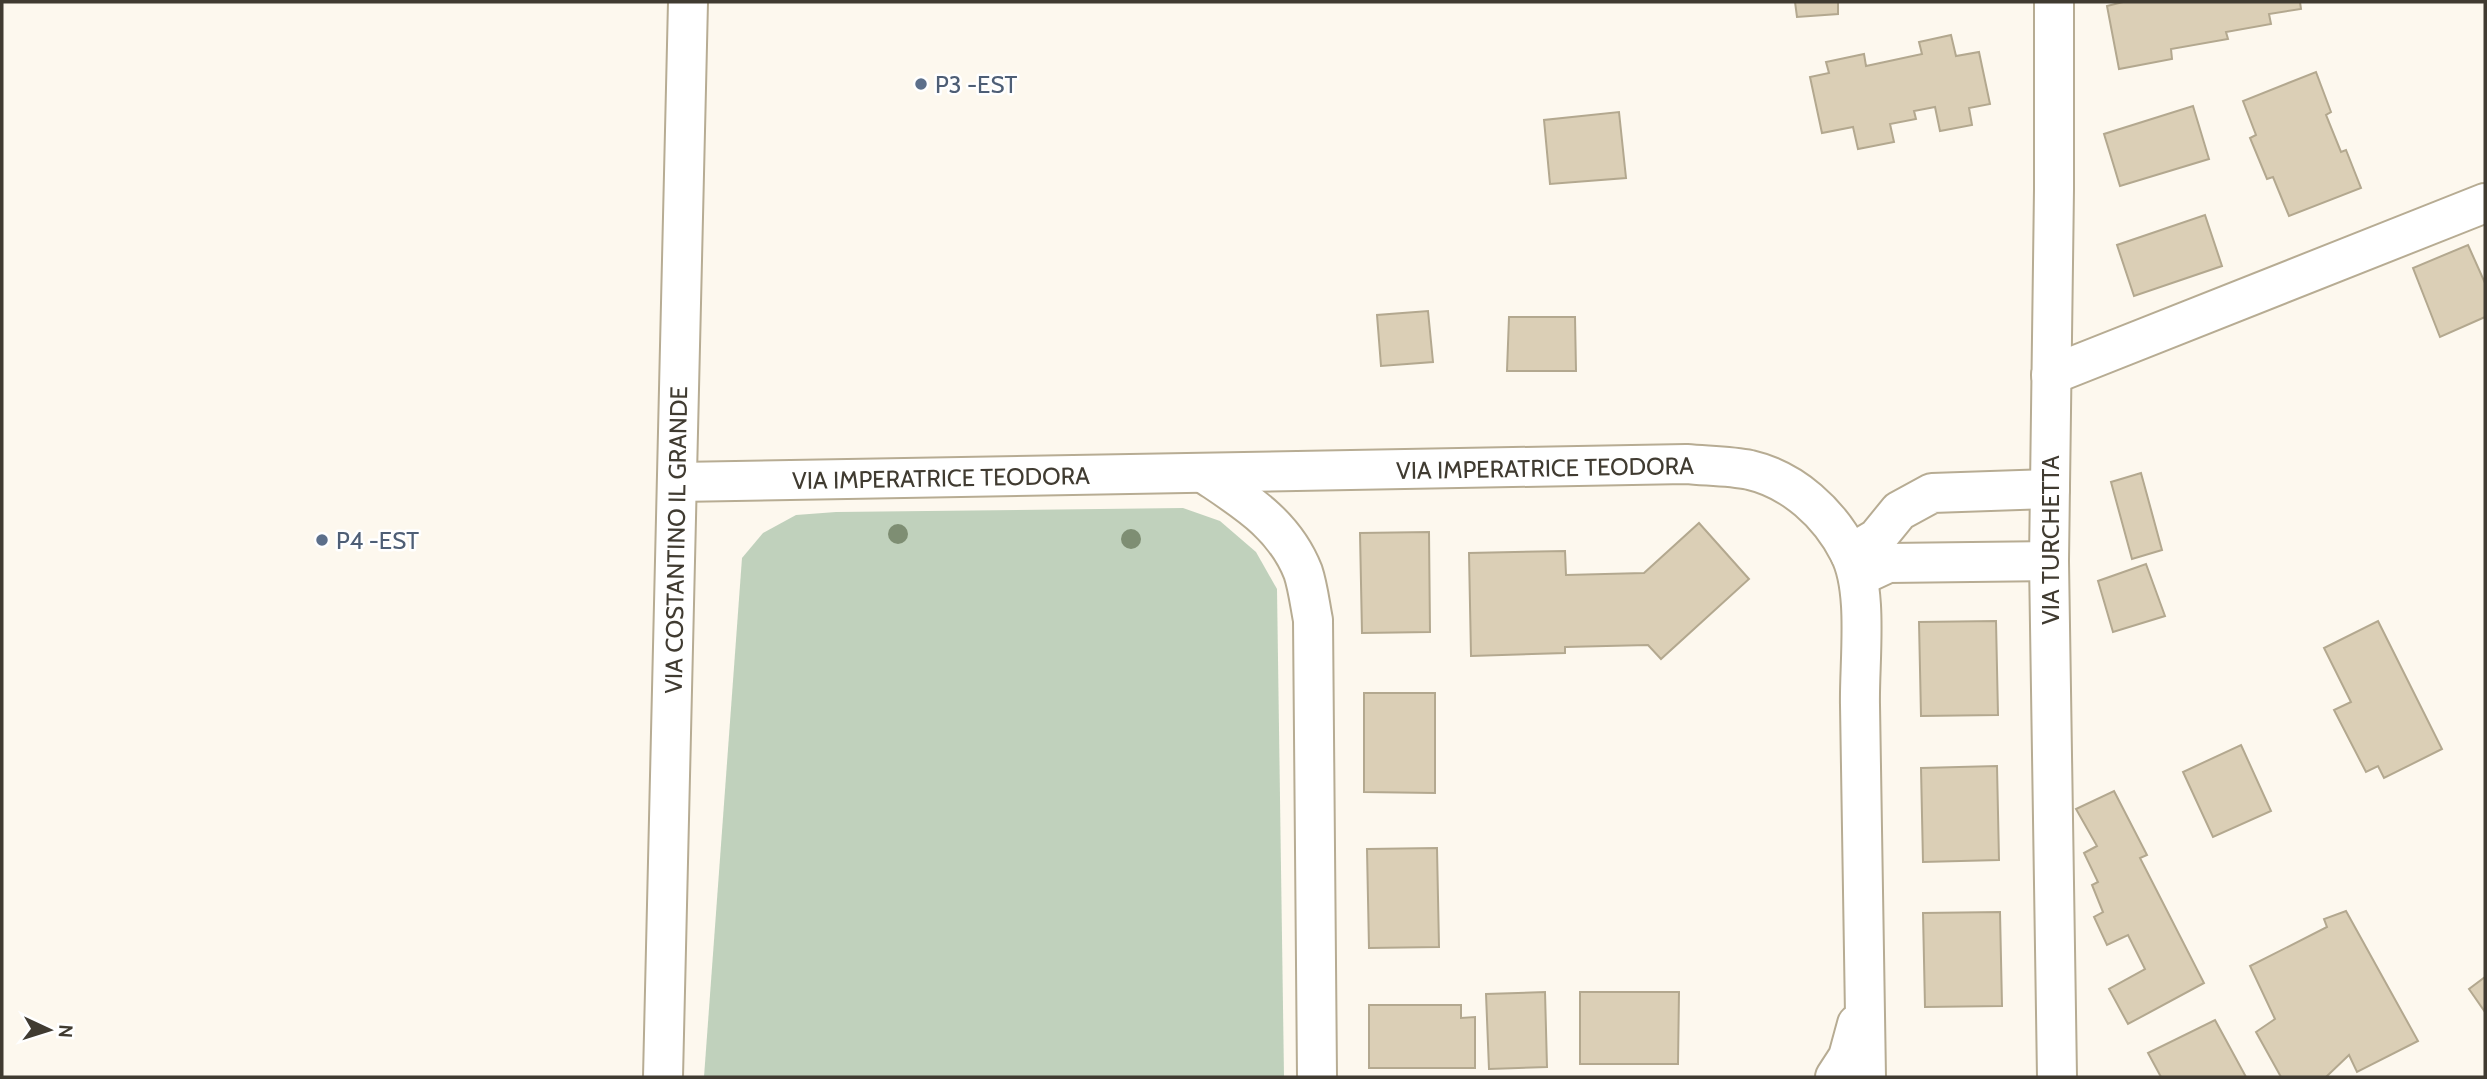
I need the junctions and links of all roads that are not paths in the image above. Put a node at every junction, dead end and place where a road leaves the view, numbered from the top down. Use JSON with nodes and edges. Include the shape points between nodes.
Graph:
{"nodes":[{"id":1,"x":688,"y":2,"type":"edge"},
{"id":2,"x":2054,"y":2,"type":"edge"},
{"id":3,"x":2485,"y":203,"type":"edge"},
{"id":4,"x":2051,"y":375,"type":"junction"},
{"id":5,"x":1205,"y":474,"type":"junction"},
{"id":6,"x":678,"y":482,"type":"junction"},
{"id":7,"x":2050,"y":489,"type":"junction"},
{"id":8,"x":2049,"y":561,"type":"junction"},
{"id":9,"x":1854,"y":566,"type":"junction"},
{"id":10,"x":1865,"y":995,"type":"junction"},
{"id":11,"x":663,"y":1077,"type":"edge"},
{"id":12,"x":1317,"y":1077,"type":"edge"},
{"id":13,"x":1835,"y":1077,"type":"edge"},
{"id":14,"x":1866,"y":1077,"type":"edge"},
{"id":15,"x":2057,"y":1077,"type":"edge"}],
"edges":[{"from":1,"to":6,"type":"street","name":"VIA COSTANTINO IL GRANDE"},
{"from":2,"to":4,"type":"street","name":"VIA TURCHETTA"},
{"from":3,"to":4,"type":"street"},
{"from":4,"to":7,"type":"street","name":"VIA TURCHETTA"},
{"from":5,"to":6,"type":"street","name":"VIA IMPERATRICE TEODORA"},
{"from":5,"to":9,"type":"street","name":"VIA IMPERATRICE TEODORA","via":[[1686,464],[1751,470],[1788,485],[1819,508]]},
{"from":5,"to":12,"type":"street","via":[[1259,510],[1286,542],[1303,573],[1313,620]]},
{"from":6,"to":11,"type":"street","name":"VIA COSTANTINO IL GRANDE"},
{"from":7,"to":8,"type":"street","name":"VIA TURCHETTA"},
{"from":7,"to":9,"type":"street","via":[[1932,493],[1899,511]]},
{"from":8,"to":9,"type":"street"},
{"from":8,"to":15,"type":"street","name":"VIA TURCHETTA"},
{"from":9,"to":10,"type":"street","name":"VIA IMPERATRICE TEODORA","via":[[1861,604]]},
{"from":10,"to":13,"type":"street","via":[[1848,1057]]},
{"from":10,"to":14,"type":"street","name":"VIA IMPERATRICE TEODORA"}]}
